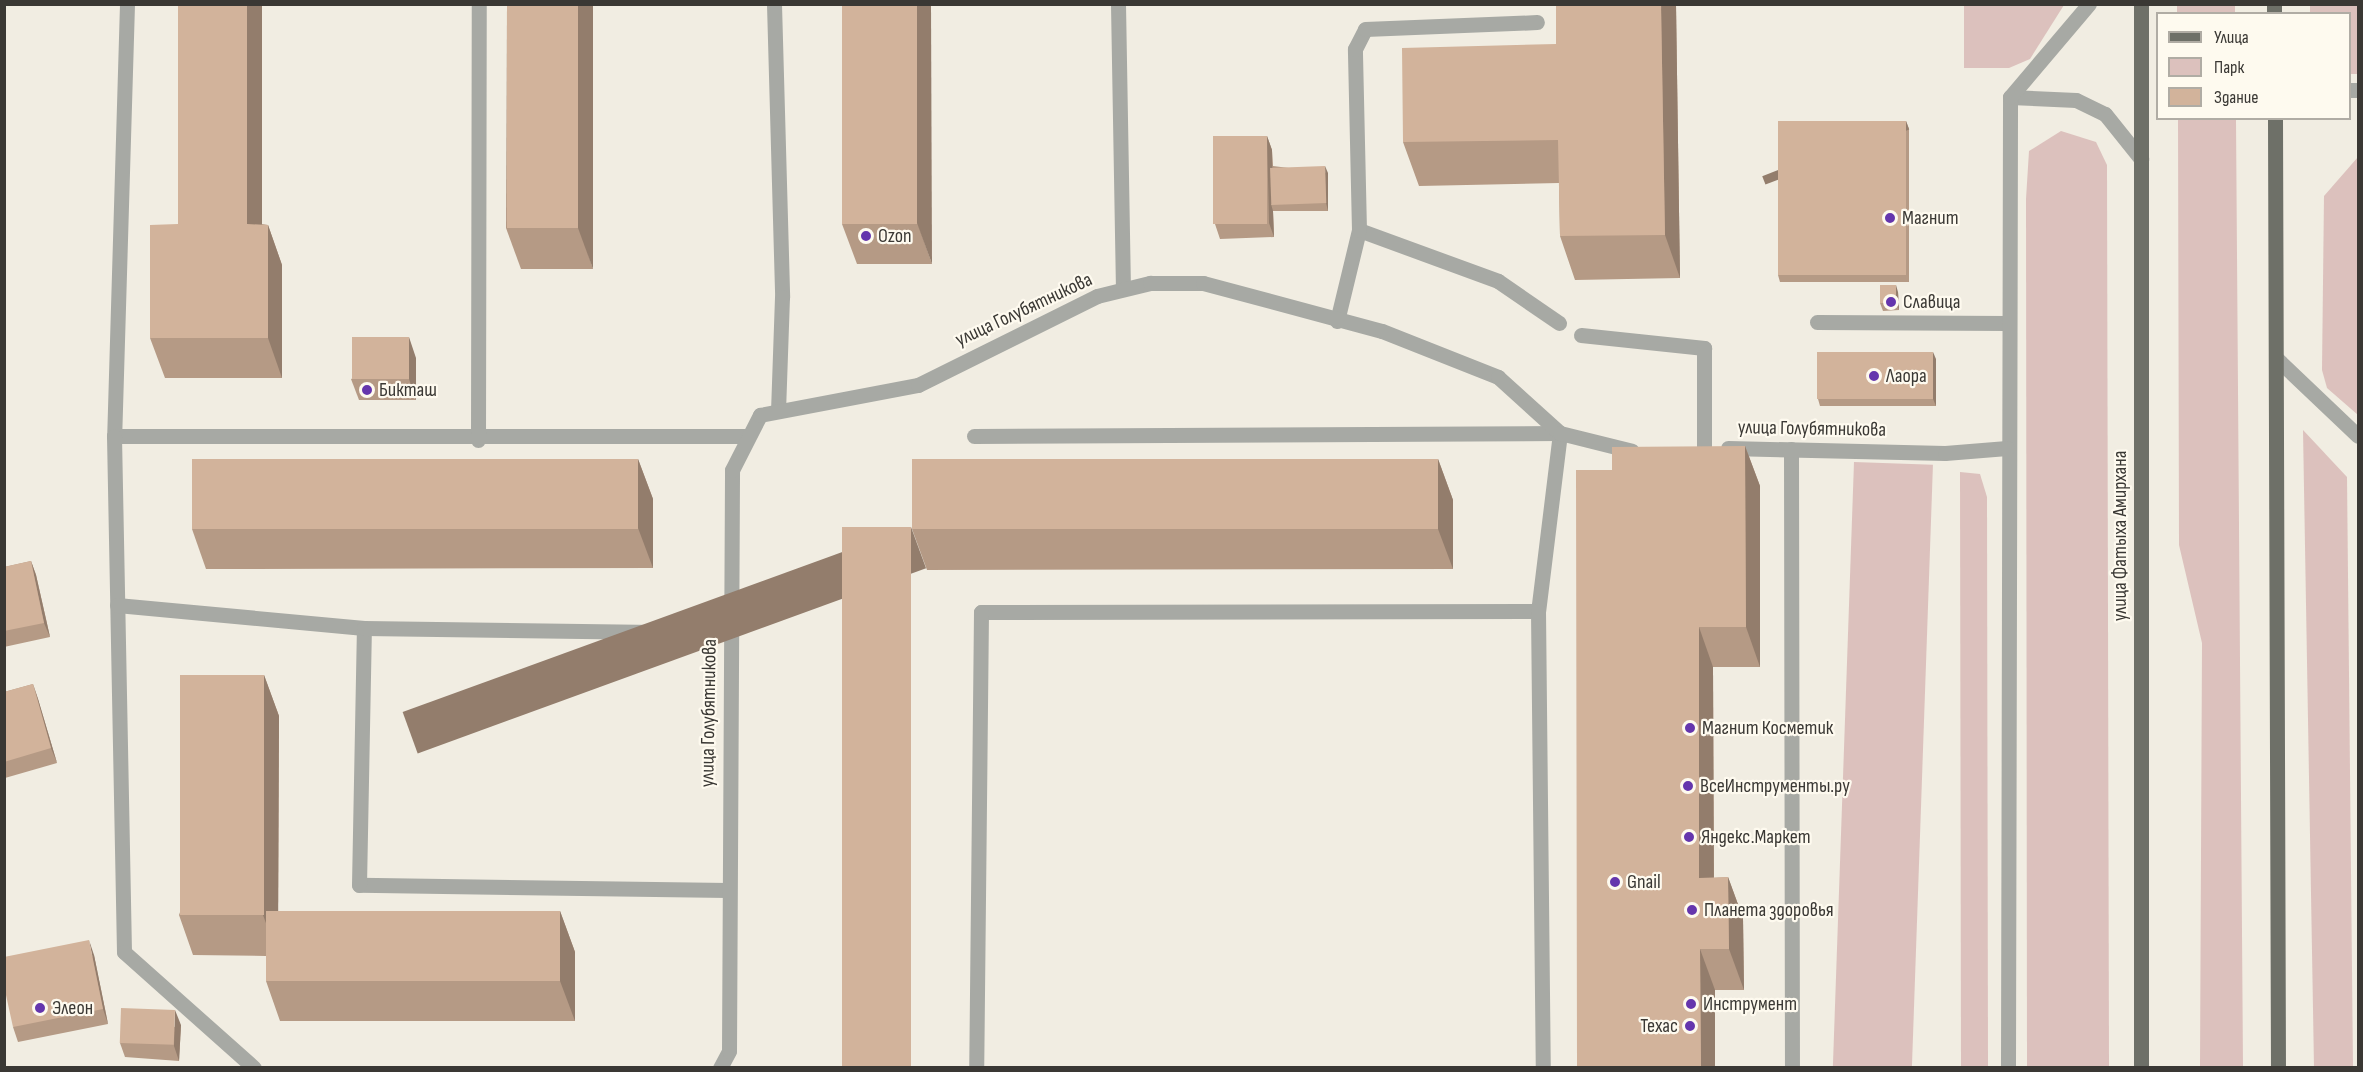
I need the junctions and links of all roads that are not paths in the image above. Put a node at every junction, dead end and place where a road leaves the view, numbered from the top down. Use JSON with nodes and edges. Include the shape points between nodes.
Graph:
{"nodes":[{"id":1,"x":128,"y":4,"type":"edge"},
{"id":2,"x":479,"y":4,"type":"edge"},
{"id":3,"x":774,"y":4,"type":"edge"},
{"id":4,"x":1118,"y":4,"type":"edge"},
{"id":5,"x":2089,"y":4,"type":"edge"},
{"id":6,"x":2140,"y":4,"type":"edge"},
{"id":7,"x":1537,"y":22,"type":"dead end"},
{"id":8,"x":2010,"y":97,"type":"junction"},
{"id":9,"x":2275,"y":120,"type":"edge"},
{"id":10,"x":2141,"y":159,"type":"junction"},
{"id":11,"x":1359,"y":230,"type":"junction"},
{"id":12,"x":1123,"y":289,"type":"junction"},
{"id":13,"x":1336,"y":321,"type":"junction"},
{"id":14,"x":1817,"y":322,"type":"dead end"},
{"id":15,"x":2007,"y":322,"type":"junction"},
{"id":16,"x":1559,"y":323,"type":"dead end"},
{"id":17,"x":1581,"y":335,"type":"dead end"},
{"id":18,"x":2276,"y":358,"type":"junction"},
{"id":19,"x":778,"y":410,"type":"junction"},
{"id":20,"x":1560,"y":433,"type":"junction"},
{"id":21,"x":114,"y":436,"type":"junction"},
{"id":22,"x":745,"y":436,"type":"junction"},
{"id":23,"x":974,"y":436,"type":"dead end"},
{"id":24,"x":2358,"y":436,"type":"edge"},
{"id":25,"x":478,"y":440,"type":"junction"},
{"id":26,"x":1704,"y":448,"type":"junction"},
{"id":27,"x":2007,"y":448,"type":"junction"},
{"id":28,"x":1683,"y":449,"type":"edge"},
{"id":29,"x":1791,"y":449,"type":"junction"},
{"id":30,"x":1650,"y":450,"type":"edge"},
{"id":31,"x":117,"y":605,"type":"junction"},
{"id":32,"x":1538,"y":611,"type":"junction"},
{"id":33,"x":364,"y":628,"type":"junction"},
{"id":34,"x":730,"y":633,"type":"junction"},
{"id":35,"x":728,"y":890,"type":"junction"},
{"id":36,"x":254,"y":1068,"type":"edge"},
{"id":37,"x":720,"y":1068,"type":"edge"},
{"id":38,"x":976,"y":1068,"type":"edge"},
{"id":39,"x":1543,"y":1068,"type":"edge"},
{"id":40,"x":1792,"y":1068,"type":"edge"},
{"id":41,"x":2008,"y":1068,"type":"edge"},
{"id":42,"x":2141,"y":1068,"type":"edge"},
{"id":43,"x":2278,"y":1068,"type":"edge"}],
"edges":[{"from":1,"to":21,"type":"street"},
{"from":2,"to":25,"type":"street"},
{"from":3,"to":19,"type":"street","via":[[782,297]]},
{"from":4,"to":12,"type":"street"},
{"from":5,"to":8,"type":"street"},
{"from":6,"to":10,"type":"main road","name":"улица Фатыха Амирхана"},
{"from":7,"to":11,"type":"street","via":[[1365,29],[1354,49]]},
{"from":8,"to":10,"type":"street","via":[[2076,100],[2095,109]]},
{"from":8,"to":15,"type":"street"},
{"from":9,"to":18,"type":"main road"},
{"from":10,"to":42,"type":"main road","name":"улица Фатыха Амирхана"},
{"from":11,"to":13,"type":"street"},
{"from":11,"to":16,"type":"street","via":[[1498,281]]},
{"from":12,"to":13,"type":"street","name":"улица Голубятникова","via":[[1150,283],[1203,283]]},
{"from":12,"to":19,"type":"street","name":"улица Голубятникова","via":[[1097,296],[918,385]]},
{"from":13,"to":20,"type":"street","name":"улица Голубятникова","via":[[1382,331],[1498,377]]},
{"from":14,"to":15,"type":"street"},
{"from":15,"to":27,"type":"street"},
{"from":17,"to":26,"type":"street","via":[[1704,348]]},
{"from":18,"to":24,"type":"street"},
{"from":18,"to":43,"type":"main road"},
{"from":19,"to":22,"type":"street","name":"улица Голубятникова","via":[[760,415]]},
{"from":20,"to":23,"type":"street"},
{"from":20,"to":30,"type":"street","name":"улица Голубятникова","via":[[1617,452]]},
{"from":20,"to":32,"type":"street"},
{"from":21,"to":25,"type":"street"},
{"from":21,"to":31,"type":"street"},
{"from":22,"to":25,"type":"street"},
{"from":22,"to":34,"type":"street","name":"улица Голубятникова","via":[[732,470]]},
{"from":26,"to":28,"type":"street","name":"улица Голубятникова"},
{"from":26,"to":29,"type":"street","name":"улица Голубятникова"},
{"from":27,"to":29,"type":"street","name":"улица Голубятникова","via":[[1945,453]]},
{"from":27,"to":41,"type":"street"},
{"from":29,"to":40,"type":"street"},
{"from":31,"to":33,"type":"street"},
{"from":31,"to":36,"type":"street","via":[[124,952]]},
{"from":32,"to":38,"type":"street","via":[[981,612]]},
{"from":32,"to":39,"type":"street"},
{"from":33,"to":34,"type":"street"},
{"from":33,"to":35,"type":"street","via":[[359,885]]},
{"from":34,"to":35,"type":"street","name":"улица Голубятникова"},
{"from":35,"to":37,"type":"street","name":"улица Голубятникова","via":[[729,1051]]}]}
